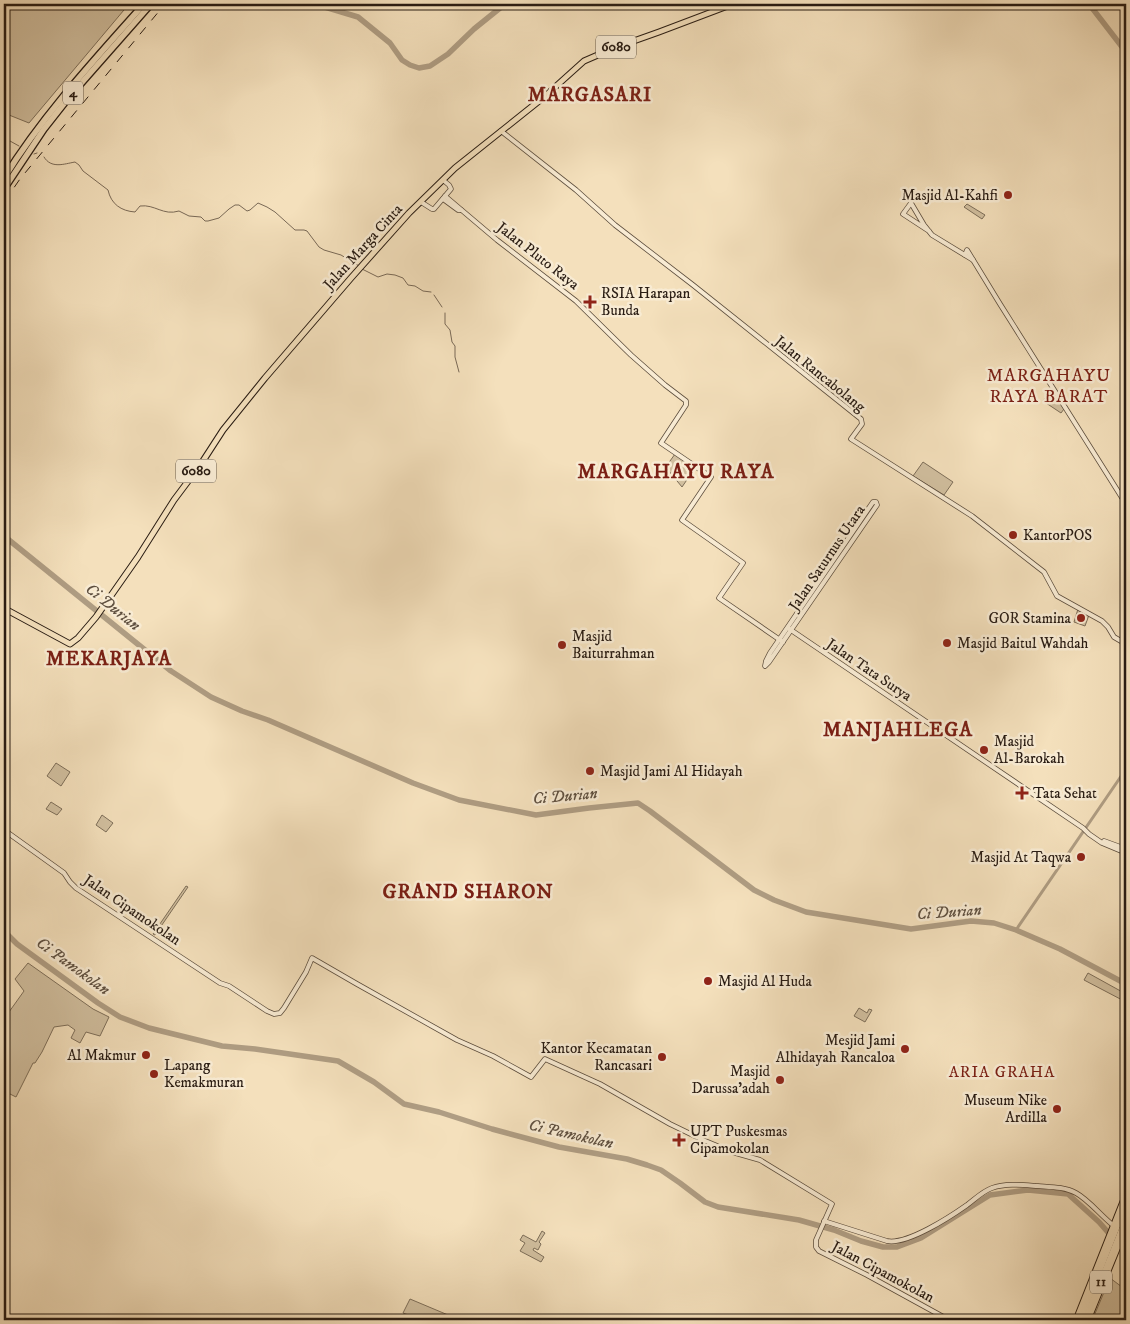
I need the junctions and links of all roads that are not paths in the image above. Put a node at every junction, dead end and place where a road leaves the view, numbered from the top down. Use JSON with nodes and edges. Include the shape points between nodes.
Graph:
{"nodes":[{"id":1,"x":144,"y":4,"type":"edge"},
{"id":2,"x":151,"y":4,"type":"edge"},
{"id":3,"x":733,"y":4,"type":"edge"},
{"id":4,"x":499,"y":133,"type":"junction"},
{"id":5,"x":4,"y":178,"type":"edge"},
{"id":6,"x":443,"y":180,"type":"junction"},
{"id":7,"x":4,"y":189,"type":"edge"},
{"id":8,"x":444,"y":198,"type":"junction"},
{"id":9,"x":421,"y":202,"type":"junction"},
{"id":10,"x":929,"y":231,"type":"junction"},
{"id":11,"x":965,"y":255,"type":"junction"},
{"id":12,"x":974,"y":260,"type":"junction"},
{"id":13,"x":1126,"y":504,"type":"edge"},
{"id":14,"x":5,"y":611,"type":"edge"},
{"id":15,"x":789,"y":629,"type":"junction"},
{"id":16,"x":781,"y":641,"type":"junction"},
{"id":17,"x":1126,"y":644,"type":"edge"},
{"id":18,"x":4,"y":830,"type":"edge"},
{"id":19,"x":1126,"y":851,"type":"edge"},
{"id":20,"x":1126,"y":1194,"type":"edge"},
{"id":21,"x":1126,"y":1204,"type":"edge"},
{"id":22,"x":1126,"y":1219,"type":"edge"},
{"id":23,"x":824,"y":1222,"type":"junction"},
{"id":24,"x":1126,"y":1227,"type":"edge"},
{"id":25,"x":1116,"y":1233,"type":"junction"},
{"id":26,"x":1114,"y":1244,"type":"junction"},
{"id":27,"x":1113,"y":1259,"type":"joint"},
{"id":28,"x":1089,"y":1296,"type":"junction"},
{"id":29,"x":1082,"y":1306,"type":"junction"},
{"id":30,"x":949,"y":1320,"type":"edge"},
{"id":31,"x":1078,"y":1320,"type":"edge"},
{"id":32,"x":1087,"y":1320,"type":"edge"}],
"edges":[{"from":1,"to":5,"type":"highway","number":"4","via":[[39,127]]},
{"from":2,"to":7,"type":"highway","number":"4","via":[[70,96]]},
{"from":3,"to":4,"type":"main road","name":"Jalan Marga Cinta","number":"6080","via":[[591,57]]},
{"from":4,"to":6,"type":"main road","name":"Jalan Marga Cinta","number":"6080"},
{"from":4,"to":17,"type":"street","name":"Jalan Rancabolang","via":[[576,190],[615,225],[861,419],[862,424],[851,439],[972,516],[1044,572],[1057,596],[1102,621],[1114,637]]},
{"from":6,"to":8,"type":"street","via":[[451,188]]},
{"from":6,"to":9,"type":"main road","name":"Jalan Marga Cinta","number":"6080"},
{"from":8,"to":9,"type":"street","via":[[433,209]]},
{"from":8,"to":16,"type":"street","name":"Jalan Pluto Raya","via":[[460,207],[576,301],[631,355],[686,401],[662,443],[711,477],[682,520],[744,563],[720,598]]},
{"from":9,"to":14,"type":"main road","name":"Jalan Marga Cinta","number":"6080","via":[[264,378],[223,430],[99,613],[78,638],[70,644]]},
{"from":10,"to":10,"type":"street","via":[[911,203],[903,214]]},
{"from":10,"to":11,"type":"street"},
{"from":11,"to":12,"type":"street"},
{"from":11,"to":12,"type":"street","via":[[968,250]]},
{"from":12,"to":13,"type":"street"},
{"from":15,"to":15,"type":"street","name":"Jalan Saturnus Utara","via":[[874,502],[876,502],[877,504]]},
{"from":15,"to":16,"type":"street"},
{"from":15,"to":19,"type":"street","name":"Jalan Tata Surya","via":[[1102,843]]},
{"from":16,"to":16,"type":"street","via":[[765,666],[766,661]]},
{"from":18,"to":23,"type":"street","name":"Jalan Cipamokolan","via":[[64,873],[76,888],[266,1011],[281,1012],[312,958],[457,1040],[531,1077],[545,1059],[703,1140],[760,1160],[832,1204]]},
{"from":20,"to":25,"type":"main road"},
{"from":21,"to":25,"type":"highway","number":"11"},
{"from":22,"to":25,"type":"highway","number":"11"},
{"from":23,"to":25,"type":"street","via":[[887,1241],[898,1241],[931,1226],[992,1188],[1016,1185],[1070,1190],[1080,1195]]},
{"from":23,"to":30,"type":"street","name":"Jalan Cipamokolan","via":[[816,1245],[819,1251]]},
{"from":24,"to":25,"type":"main road"},
{"from":25,"to":26,"type":"highway","number":"11"},
{"from":26,"to":27,"type":"highway"},
{"from":26,"to":28,"type":"highway","number":"11"},
{"from":26,"to":29,"type":"main road"},
{"from":26,"to":32,"type":"highway","number":"11"},
{"from":27,"to":32,"type":"main road"},
{"from":28,"to":29,"type":"highway"},
{"from":28,"to":31,"type":"highway","number":"11"},
{"from":29,"to":31,"type":"main road"}]}
